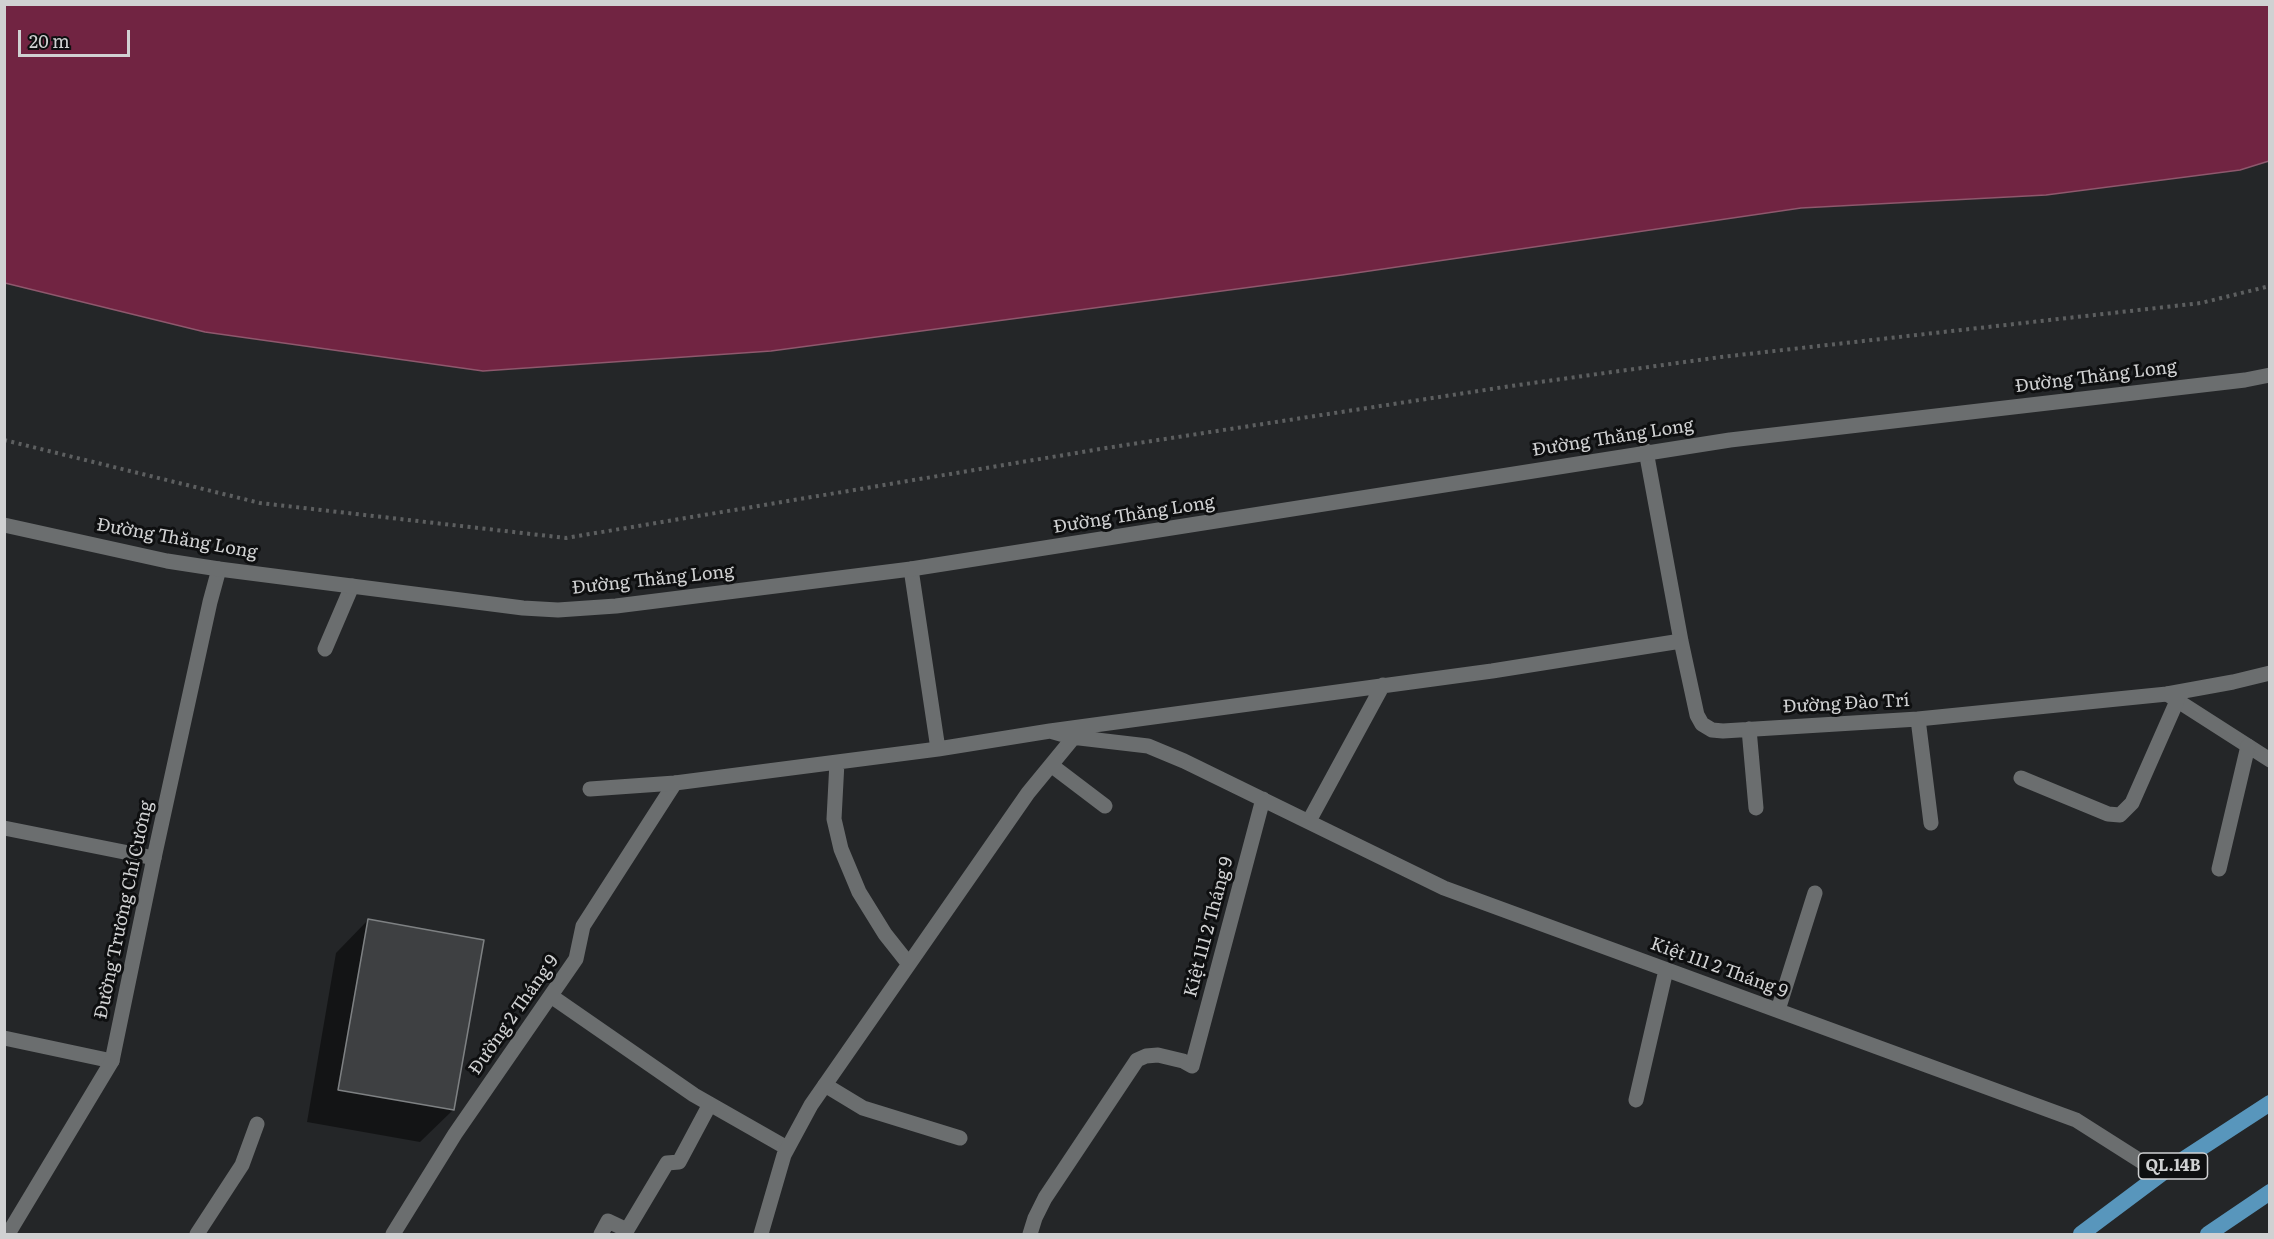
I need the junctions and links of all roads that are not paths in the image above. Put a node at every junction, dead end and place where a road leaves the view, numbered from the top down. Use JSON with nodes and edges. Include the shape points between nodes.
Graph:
{"nodes":[{"id":1,"x":2270,"y":375,"type":"edge"},
{"id":2,"x":1646,"y":452,"type":"junction"},
{"id":3,"x":4,"y":525,"type":"edge"},
{"id":4,"x":219,"y":569,"type":"junction"},
{"id":5,"x":911,"y":569,"type":"junction"},
{"id":6,"x":352,"y":586,"type":"junction"},
{"id":7,"x":1681,"y":641,"type":"junction"},
{"id":8,"x":326,"y":649,"type":"dead end"},
{"id":9,"x":2270,"y":673,"type":"edge"},
{"id":10,"x":1383,"y":685,"type":"junction"},
{"id":11,"x":2172,"y":697,"type":"junction"},
{"id":12,"x":1918,"y":719,"type":"junction"},
{"id":13,"x":1749,"y":729,"type":"junction"},
{"id":14,"x":1050,"y":731,"type":"junction"},
{"id":15,"x":1074,"y":737,"type":"junction"},
{"id":16,"x":2248,"y":746,"type":"junction"},
{"id":17,"x":938,"y":749,"type":"junction"},
{"id":18,"x":2270,"y":760,"type":"edge"},
{"id":19,"x":837,"y":762,"type":"junction"},
{"id":20,"x":1051,"y":765,"type":"junction"},
{"id":21,"x":2021,"y":778,"type":"dead end"},
{"id":22,"x":675,"y":783,"type":"junction"},
{"id":23,"x":590,"y":789,"type":"dead end"},
{"id":24,"x":1263,"y":799,"type":"junction"},
{"id":25,"x":1105,"y":806,"type":"dead end"},
{"id":26,"x":1756,"y":808,"type":"dead end"},
{"id":27,"x":1309,"y":821,"type":"junction"},
{"id":28,"x":1931,"y":823,"type":"dead end"},
{"id":29,"x":4,"y":828,"type":"edge"},
{"id":30,"x":154,"y":858,"type":"junction"},
{"id":31,"x":2219,"y":870,"type":"dead end"},
{"id":32,"x":1815,"y":893,"type":"dead end"},
{"id":33,"x":909,"y":963,"type":"junction"},
{"id":34,"x":1666,"y":970,"type":"junction"},
{"id":35,"x":550,"y":996,"type":"junction"},
{"id":36,"x":1778,"y":1010,"type":"junction"},
{"id":37,"x":4,"y":1038,"type":"edge"},
{"id":38,"x":112,"y":1061,"type":"junction"},
{"id":39,"x":825,"y":1085,"type":"junction"},
{"id":40,"x":1636,"y":1100,"type":"dead end"},
{"id":41,"x":2270,"y":1103,"type":"edge"},
{"id":42,"x":710,"y":1104,"type":"junction"},
{"id":43,"x":257,"y":1124,"type":"dead end"},
{"id":44,"x":960,"y":1138,"type":"dead end"},
{"id":45,"x":787,"y":1148,"type":"junction"},
{"id":46,"x":2161,"y":1174,"type":"junction"},
{"id":47,"x":2270,"y":1192,"type":"edge"},
{"id":48,"x":8,"y":1234,"type":"edge"},
{"id":49,"x":197,"y":1234,"type":"edge"},
{"id":50,"x":393,"y":1234,"type":"edge"},
{"id":51,"x":601,"y":1234,"type":"edge"},
{"id":52,"x":761,"y":1234,"type":"edge"},
{"id":53,"x":1030,"y":1234,"type":"edge"},
{"id":54,"x":2081,"y":1234,"type":"edge"},
{"id":55,"x":2208,"y":1234,"type":"edge"}],
"edges":[{"from":1,"to":2,"type":"street","name":"Đường Thăng Long"},
{"from":2,"to":5,"type":"street","name":"Đường Thăng Long"},
{"from":2,"to":7,"type":"street","name":"Đường Đào Trí"},
{"from":3,"to":4,"type":"street","name":"Đường Thăng Long"},
{"from":4,"to":6,"type":"street","name":"Đường Thăng Long"},
{"from":4,"to":30,"type":"street","name":"Đường Trương Chí Cương"},
{"from":5,"to":6,"type":"street","name":"Đường Thăng Long","via":[[558,610]]},
{"from":5,"to":17,"type":"street"},
{"from":6,"to":8,"type":"street"},
{"from":7,"to":10,"type":"street"},
{"from":7,"to":13,"type":"street","name":"Đường Đào Trí","via":[[1702,724],[1712,730]]},
{"from":9,"to":11,"type":"street","name":"Đường Đào Trí"},
{"from":10,"to":14,"type":"street"},
{"from":10,"to":27,"type":"street"},
{"from":11,"to":12,"type":"street","name":"Đường Đào Trí"},
{"from":11,"to":16,"type":"street"},
{"from":11,"to":21,"type":"street","via":[[2132,803],[2120,815],[2108,814]]},
{"from":12,"to":13,"type":"street","name":"Đường Đào Trí"},
{"from":12,"to":28,"type":"street"},
{"from":13,"to":26,"type":"street"},
{"from":14,"to":15,"type":"street","name":"Kiệt 111 2 Tháng 9"},
{"from":14,"to":17,"type":"street"},
{"from":15,"to":20,"type":"street"},
{"from":15,"to":24,"type":"street","name":"Kiệt 111 2 Tháng 9","via":[[1148,746]]},
{"from":16,"to":18,"type":"street"},
{"from":16,"to":31,"type":"street"},
{"from":17,"to":19,"type":"street"},
{"from":19,"to":22,"type":"street"},
{"from":19,"to":33,"type":"street","via":[[834,819],[841,849],[859,892]]},
{"from":20,"to":25,"type":"street"},
{"from":20,"to":33,"type":"street"},
{"from":22,"to":23,"type":"street"},
{"from":22,"to":35,"type":"street","name":"Đường 2 Tháng 9","via":[[583,926],[576,959]]},
{"from":24,"to":27,"type":"street","name":"Kiệt 111 2 Tháng 9"},
{"from":24,"to":53,"type":"street","name":"Kiệt 111 2 Tháng 9","via":[[1191,1066],[1158,1055],[1137,1060],[1045,1198]]},
{"from":27,"to":34,"type":"street","name":"Kiệt 111 2 Tháng 9","via":[[1444,888]]},
{"from":29,"to":30,"type":"street"},
{"from":30,"to":38,"type":"street","name":"Đường Trương Chí Cương"},
{"from":32,"to":36,"type":"street"},
{"from":33,"to":39,"type":"street"},
{"from":34,"to":36,"type":"street","name":"Kiệt 111 2 Tháng 9"},
{"from":34,"to":40,"type":"street"},
{"from":35,"to":42,"type":"street"},
{"from":35,"to":50,"type":"street","name":"Đường 2 Tháng 9","via":[[455,1134]]},
{"from":36,"to":46,"type":"street","name":"Kiệt 111 2 Tháng 9","via":[[2076,1120]]},
{"from":37,"to":38,"type":"street"},
{"from":38,"to":48,"type":"street","name":"Đường Trương Chí Cương"},
{"from":39,"to":44,"type":"street","via":[[863,1108]]},
{"from":39,"to":45,"type":"street"},
{"from":41,"to":46,"type":"highway","number":"QL.14B"},
{"from":42,"to":45,"type":"street"},
{"from":42,"to":51,"type":"street","via":[[679,1162],[667,1163],[627,1230],[608,1221]]},
{"from":43,"to":49,"type":"street","via":[[242,1165]]},
{"from":45,"to":52,"type":"street"},
{"from":46,"to":54,"type":"highway","number":"QL.14B"},
{"from":47,"to":55,"type":"highway"}]}
